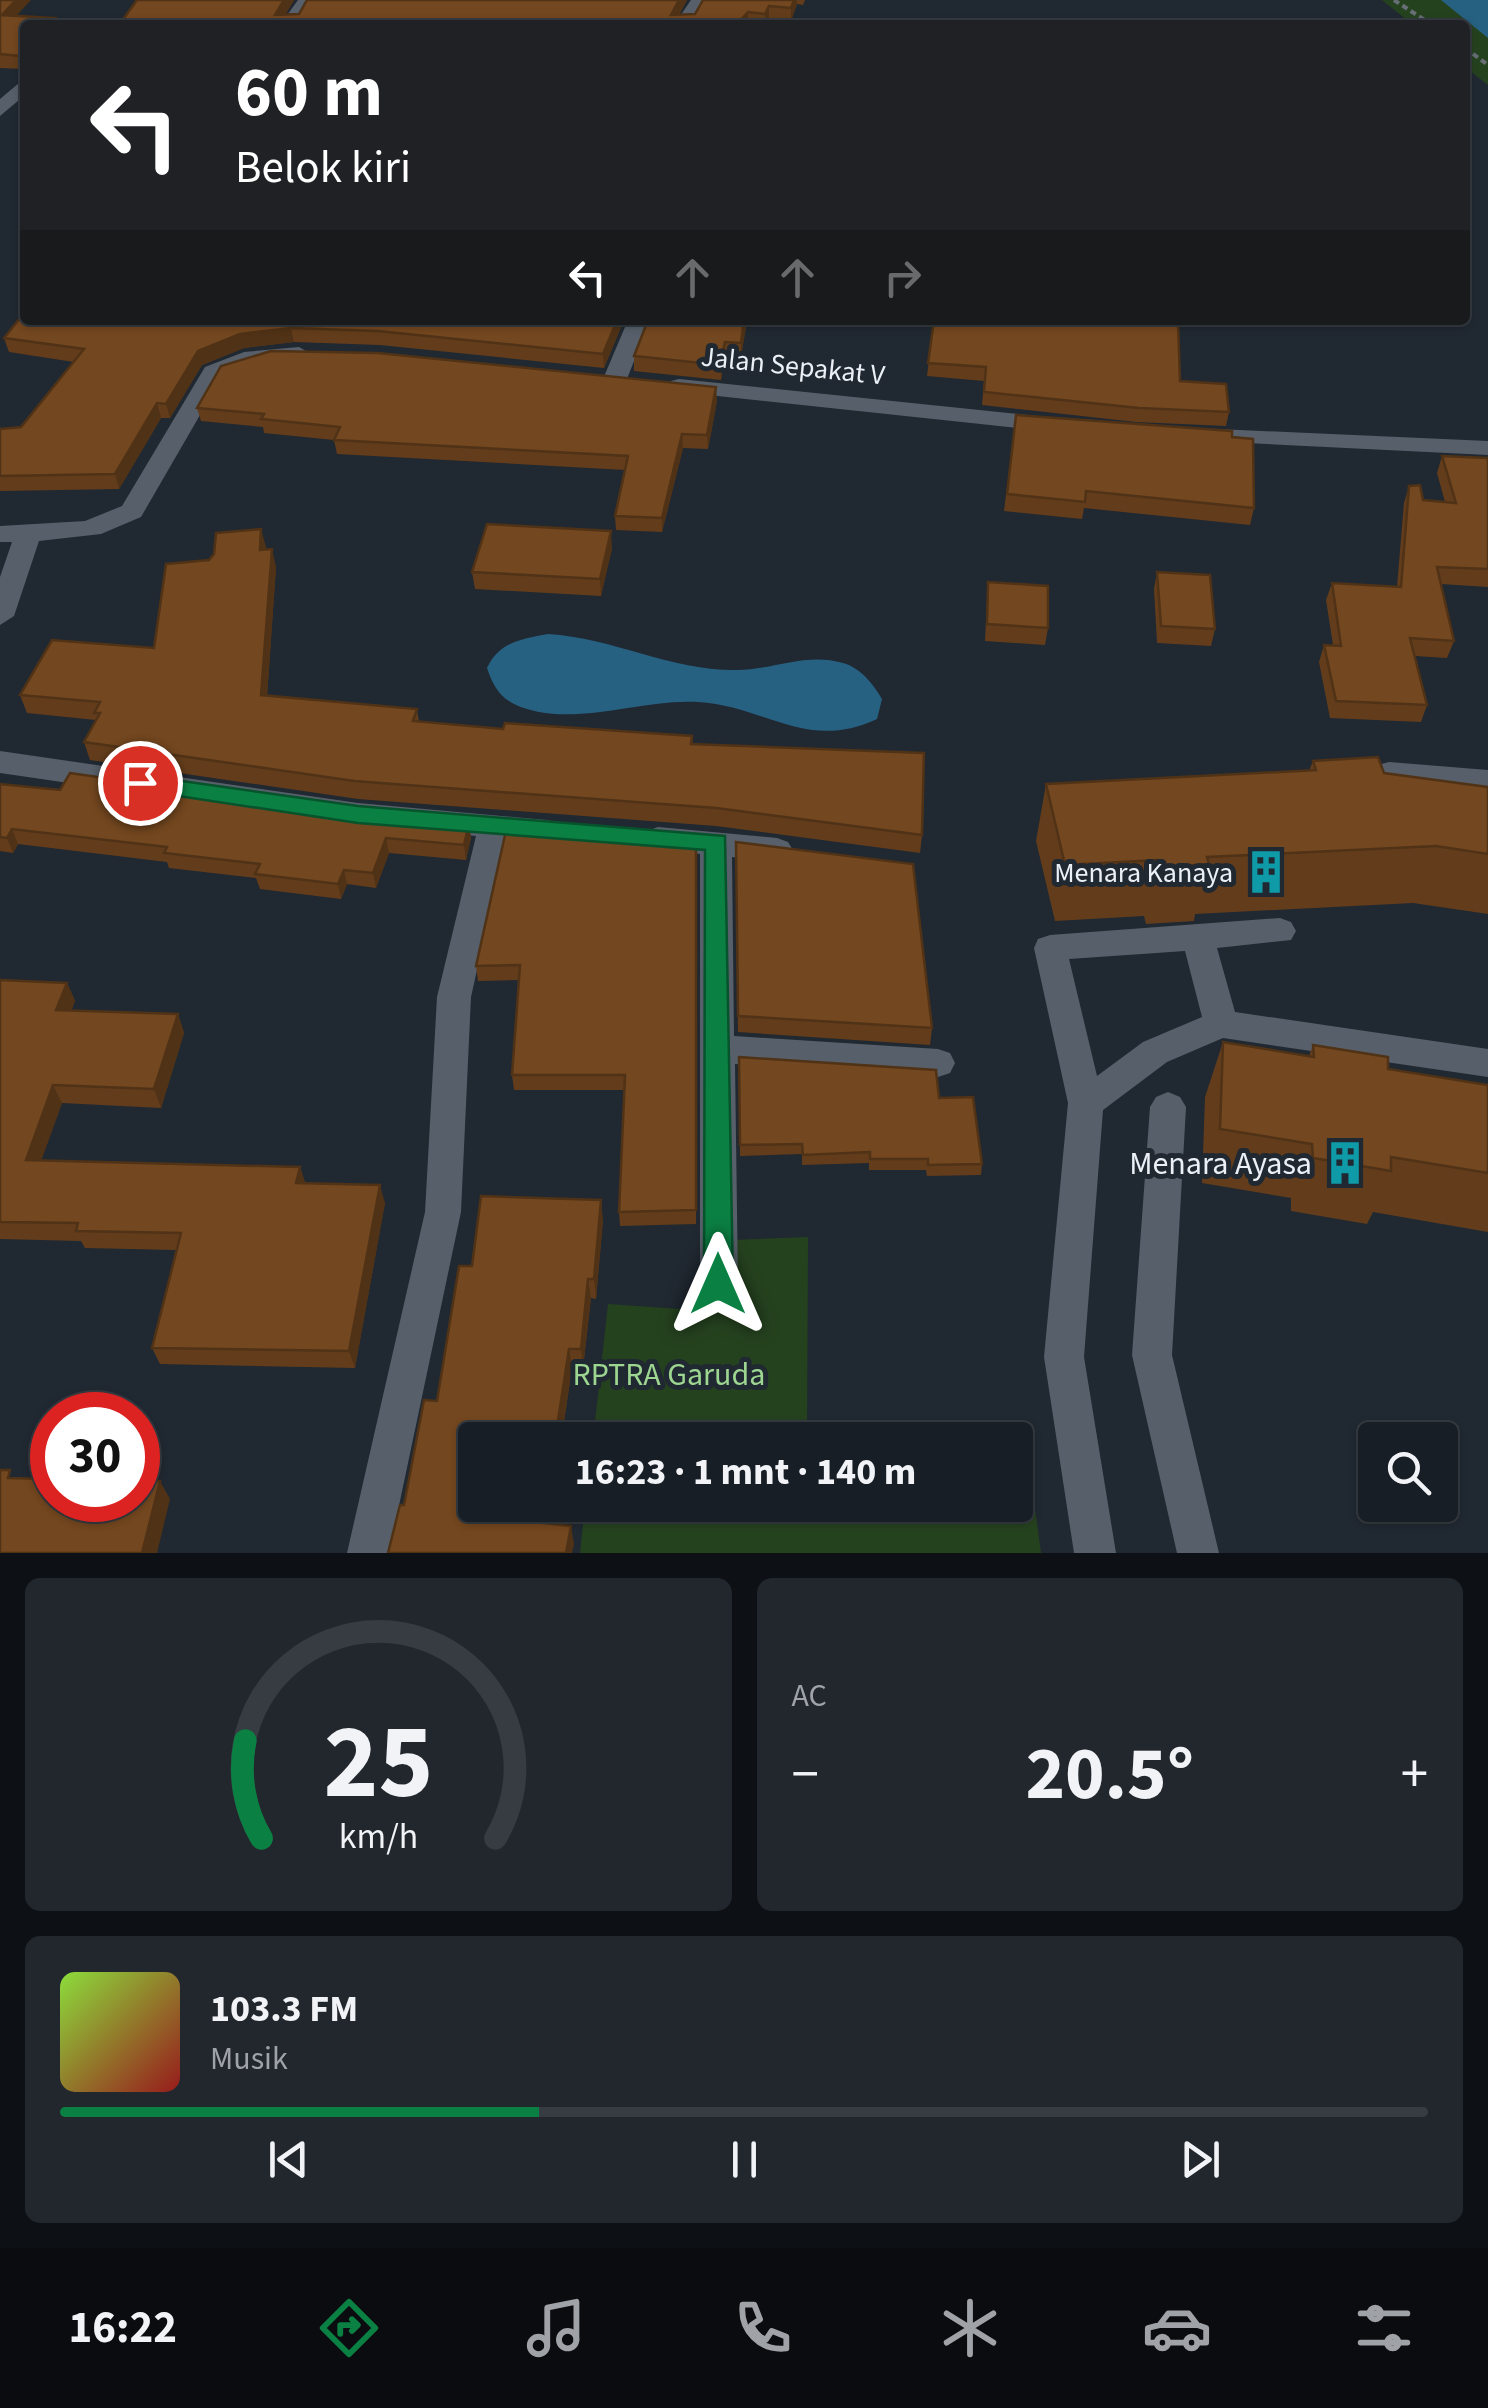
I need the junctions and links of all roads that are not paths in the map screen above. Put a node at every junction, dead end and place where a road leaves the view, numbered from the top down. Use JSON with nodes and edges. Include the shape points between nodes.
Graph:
{"nodes":[{"id":1,"x":20,"y":87,"type":"edge"},
{"id":2,"x":0,"y":110,"type":"edge"},
{"id":3,"x":638,"y":325,"type":"edge"},
{"id":4,"x":321,"y":355,"type":"edge"},
{"id":5,"x":1077,"y":427,"type":"edge"},
{"id":6,"x":1175,"y":434,"type":"edge"},
{"id":7,"x":1488,"y":448,"type":"edge"},
{"id":8,"x":29,"y":532,"type":"junction"},
{"id":9,"x":0,"y":534,"type":"edge"},
{"id":10,"x":0,"y":616,"type":"edge"},
{"id":11,"x":0,"y":762,"type":"edge"},
{"id":12,"x":1390,"y":773,"type":"edge"},
{"id":13,"x":1488,"y":781,"type":"edge"},
{"id":14,"x":493,"y":828,"type":"junction"},
{"id":15,"x":586,"y":834,"type":"edge"},
{"id":16,"x":623,"y":836,"type":"edge"},
{"id":17,"x":716,"y":842,"type":"junction"},
{"id":18,"x":808,"y":853,"type":"edge"},
{"id":19,"x":1280,"y":932,"type":"edge"},
{"id":20,"x":1198,"y":937,"type":"junction"},
{"id":21,"x":1221,"y":1024,"type":"junction"},
{"id":22,"x":719,"y":1049,"type":"junction"},
{"id":23,"x":1488,"y":1062,"type":"edge"},
{"id":24,"x":938,"y":1063,"type":"dead end"},
{"id":25,"x":1086,"y":1102,"type":"junction"},
{"id":26,"x":1168,"y":1107,"type":"dead end"},
{"id":27,"x":718,"y":1284,"type":"dead end"},
{"id":28,"x":368,"y":1553,"type":"edge"},
{"id":29,"x":1096,"y":1553,"type":"edge"},
{"id":30,"x":1198,"y":1553,"type":"edge"}],
"edges":[{"from":1,"to":2,"type":"street"},
{"from":3,"to":5,"type":"street","name":"Jalan Sepakat V","via":[[624,380]]},
{"from":4,"to":8,"type":"street","via":[[262,354],[213,372],[132,510],[92,530]]},
{"from":6,"to":7,"type":"street"},
{"from":8,"to":9,"type":"street"},
{"from":8,"to":10,"type":"street"},
{"from":11,"to":14,"type":"street"},
{"from":12,"to":13,"type":"street"},
{"from":14,"to":15,"type":"street"},
{"from":14,"to":28,"type":"street","via":[[454,997],[443,1212]]},
{"from":16,"to":17,"type":"street"},
{"from":17,"to":18,"type":"street"},
{"from":17,"to":22,"type":"street"},
{"from":19,"to":20,"type":"street"},
{"from":20,"to":21,"type":"street"},
{"from":20,"to":25,"type":"street","via":[[1050,948]]},
{"from":21,"to":23,"type":"street"},
{"from":21,"to":25,"type":"street","via":[[1155,1052]]},
{"from":22,"to":24,"type":"street"},
{"from":22,"to":27,"type":"street"},
{"from":25,"to":29,"type":"street","via":[[1064,1357]]},
{"from":26,"to":30,"type":"street","via":[[1152,1355]]}]}
